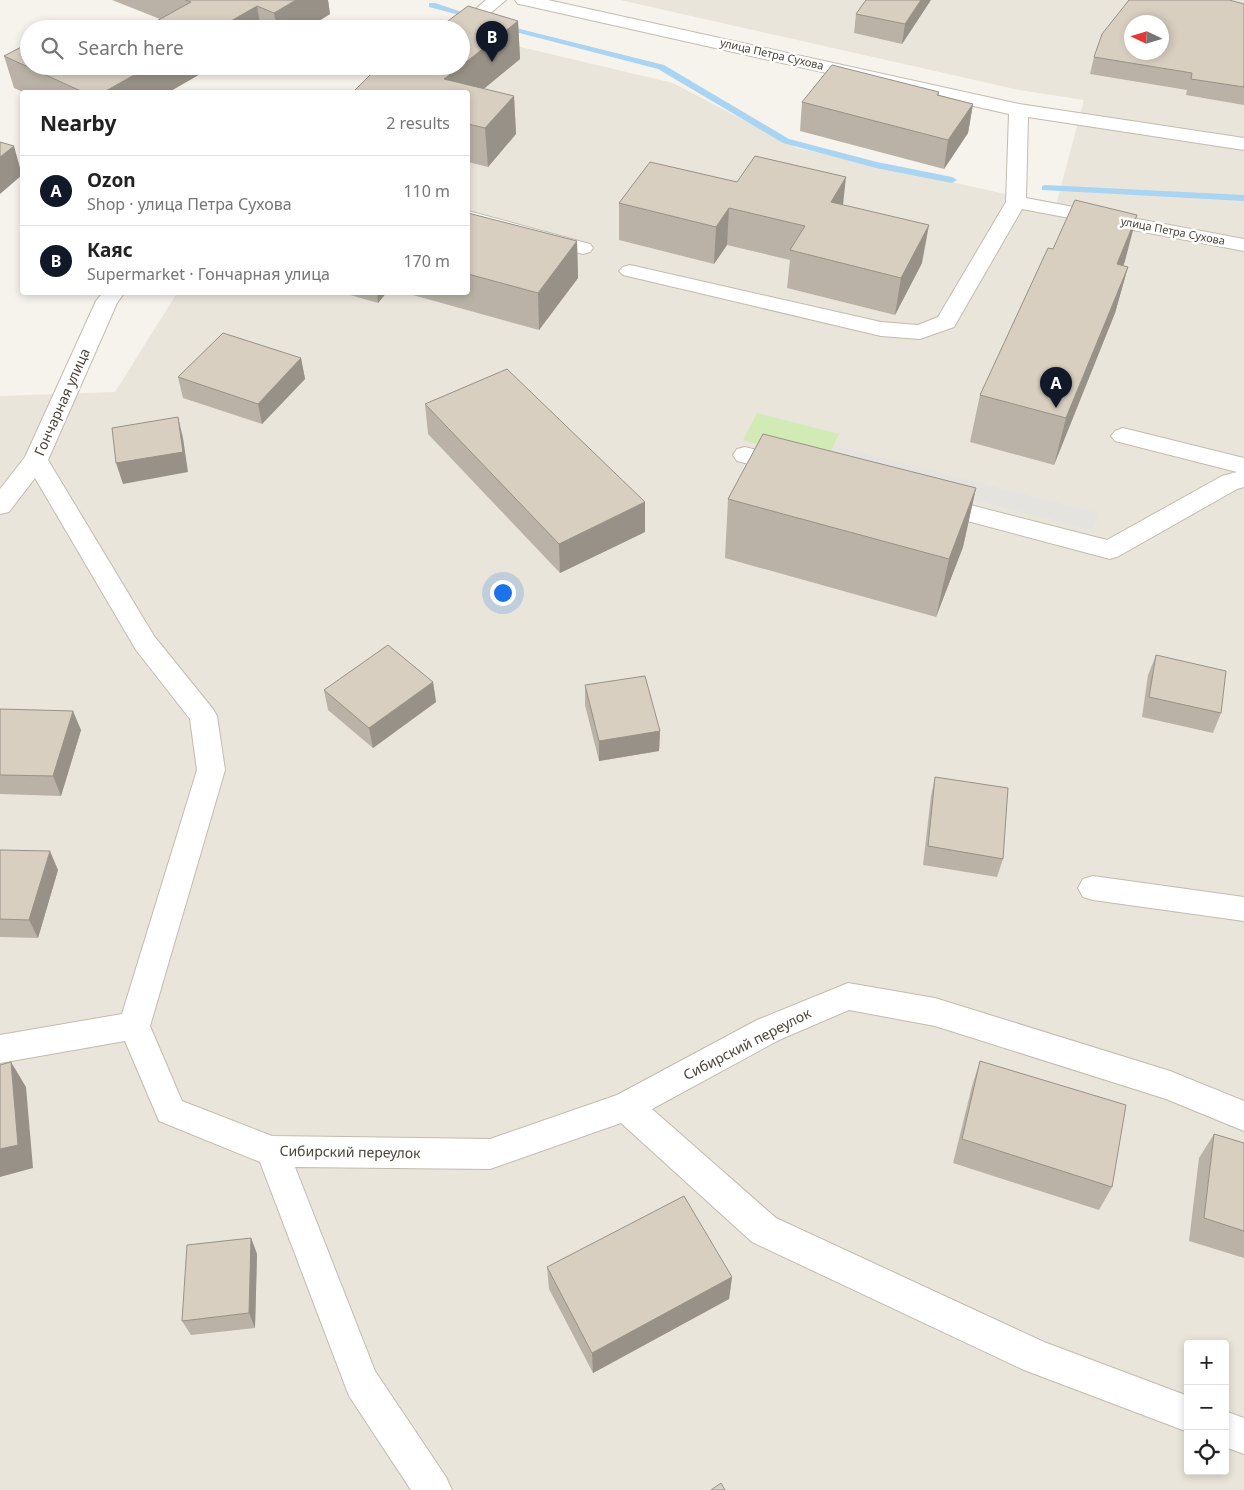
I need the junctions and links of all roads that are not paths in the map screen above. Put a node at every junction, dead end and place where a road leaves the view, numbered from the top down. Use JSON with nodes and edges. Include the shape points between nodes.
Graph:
{"nodes":[{"id":1,"x":497,"y":0,"type":"edge"},
{"id":2,"x":524,"y":0,"type":"edge"},
{"id":3,"x":470,"y":22,"type":"edge"},
{"id":4,"x":1019,"y":110,"type":"junction"},
{"id":5,"x":1244,"y":144,"type":"edge"},
{"id":6,"x":1016,"y":202,"type":"junction"},
{"id":7,"x":470,"y":218,"type":"edge"},
{"id":8,"x":1244,"y":245,"type":"edge"},
{"id":9,"x":583,"y":248,"type":"dead end"},
{"id":10,"x":630,"y":271,"type":"dead end"},
{"id":11,"x":112,"y":295,"type":"edge"},
{"id":12,"x":1123,"y":436,"type":"dead end"},
{"id":13,"x":745,"y":455,"type":"dead end"},
{"id":14,"x":36,"y":460,"type":"junction"},
{"id":15,"x":1244,"y":466,"type":"edge"},
{"id":16,"x":812,"y":472,"type":"edge"},
{"id":17,"x":1244,"y":480,"type":"edge"},
{"id":18,"x":918,"y":500,"type":"edge"},
{"id":19,"x":0,"y":506,"type":"edge"},
{"id":20,"x":1093,"y":888,"type":"dead end"},
{"id":21,"x":1244,"y":909,"type":"edge"},
{"id":22,"x":134,"y":1026,"type":"junction"},
{"id":23,"x":0,"y":1049,"type":"edge"},
{"id":24,"x":626,"y":1107,"type":"junction"},
{"id":25,"x":1244,"y":1116,"type":"edge"},
{"id":26,"x":272,"y":1151,"type":"junction"},
{"id":27,"x":1184,"y":1412,"type":"edge"},
{"id":28,"x":1228,"y":1430,"type":"edge"},
{"id":29,"x":1244,"y":1436,"type":"edge"},
{"id":30,"x":433,"y":1490,"type":"edge"}],
"edges":[{"from":1,"to":3,"type":"street"},
{"from":2,"to":4,"type":"street","name":"улица Петра Сухова"},
{"from":4,"to":5,"type":"street","name":"улица Петра Сухова"},
{"from":4,"to":6,"type":"street"},
{"from":6,"to":8,"type":"street","name":"улица Петра Сухова"},
{"from":6,"to":10,"type":"street","via":[[946,322],[920,332],[881,329]]},
{"from":7,"to":9,"type":"street"},
{"from":11,"to":14,"type":"street","name":"Гончарная улица"},
{"from":12,"to":15,"type":"street"},
{"from":13,"to":16,"type":"street"},
{"from":14,"to":19,"type":"street","name":"Гончарная улица"},
{"from":14,"to":22,"type":"street","via":[[145,643],[203,716],[211,770]]},
{"from":17,"to":18,"type":"street","via":[[1230,482],[1110,550]]},
{"from":20,"to":21,"type":"street"},
{"from":22,"to":23,"type":"street"},
{"from":22,"to":26,"type":"street","via":[[170,1111]]},
{"from":24,"to":25,"type":"street","name":"Сибирский переулок","via":[[768,1030],[848,996],[936,1012],[1170,1086]]},
{"from":24,"to":26,"type":"street","name":"Сибирский переулок","via":[[490,1154]]},
{"from":24,"to":27,"type":"street","via":[[764,1230],[1037,1357]]},
{"from":26,"to":30,"type":"street","via":[[362,1383]]},
{"from":28,"to":29,"type":"street"}]}
